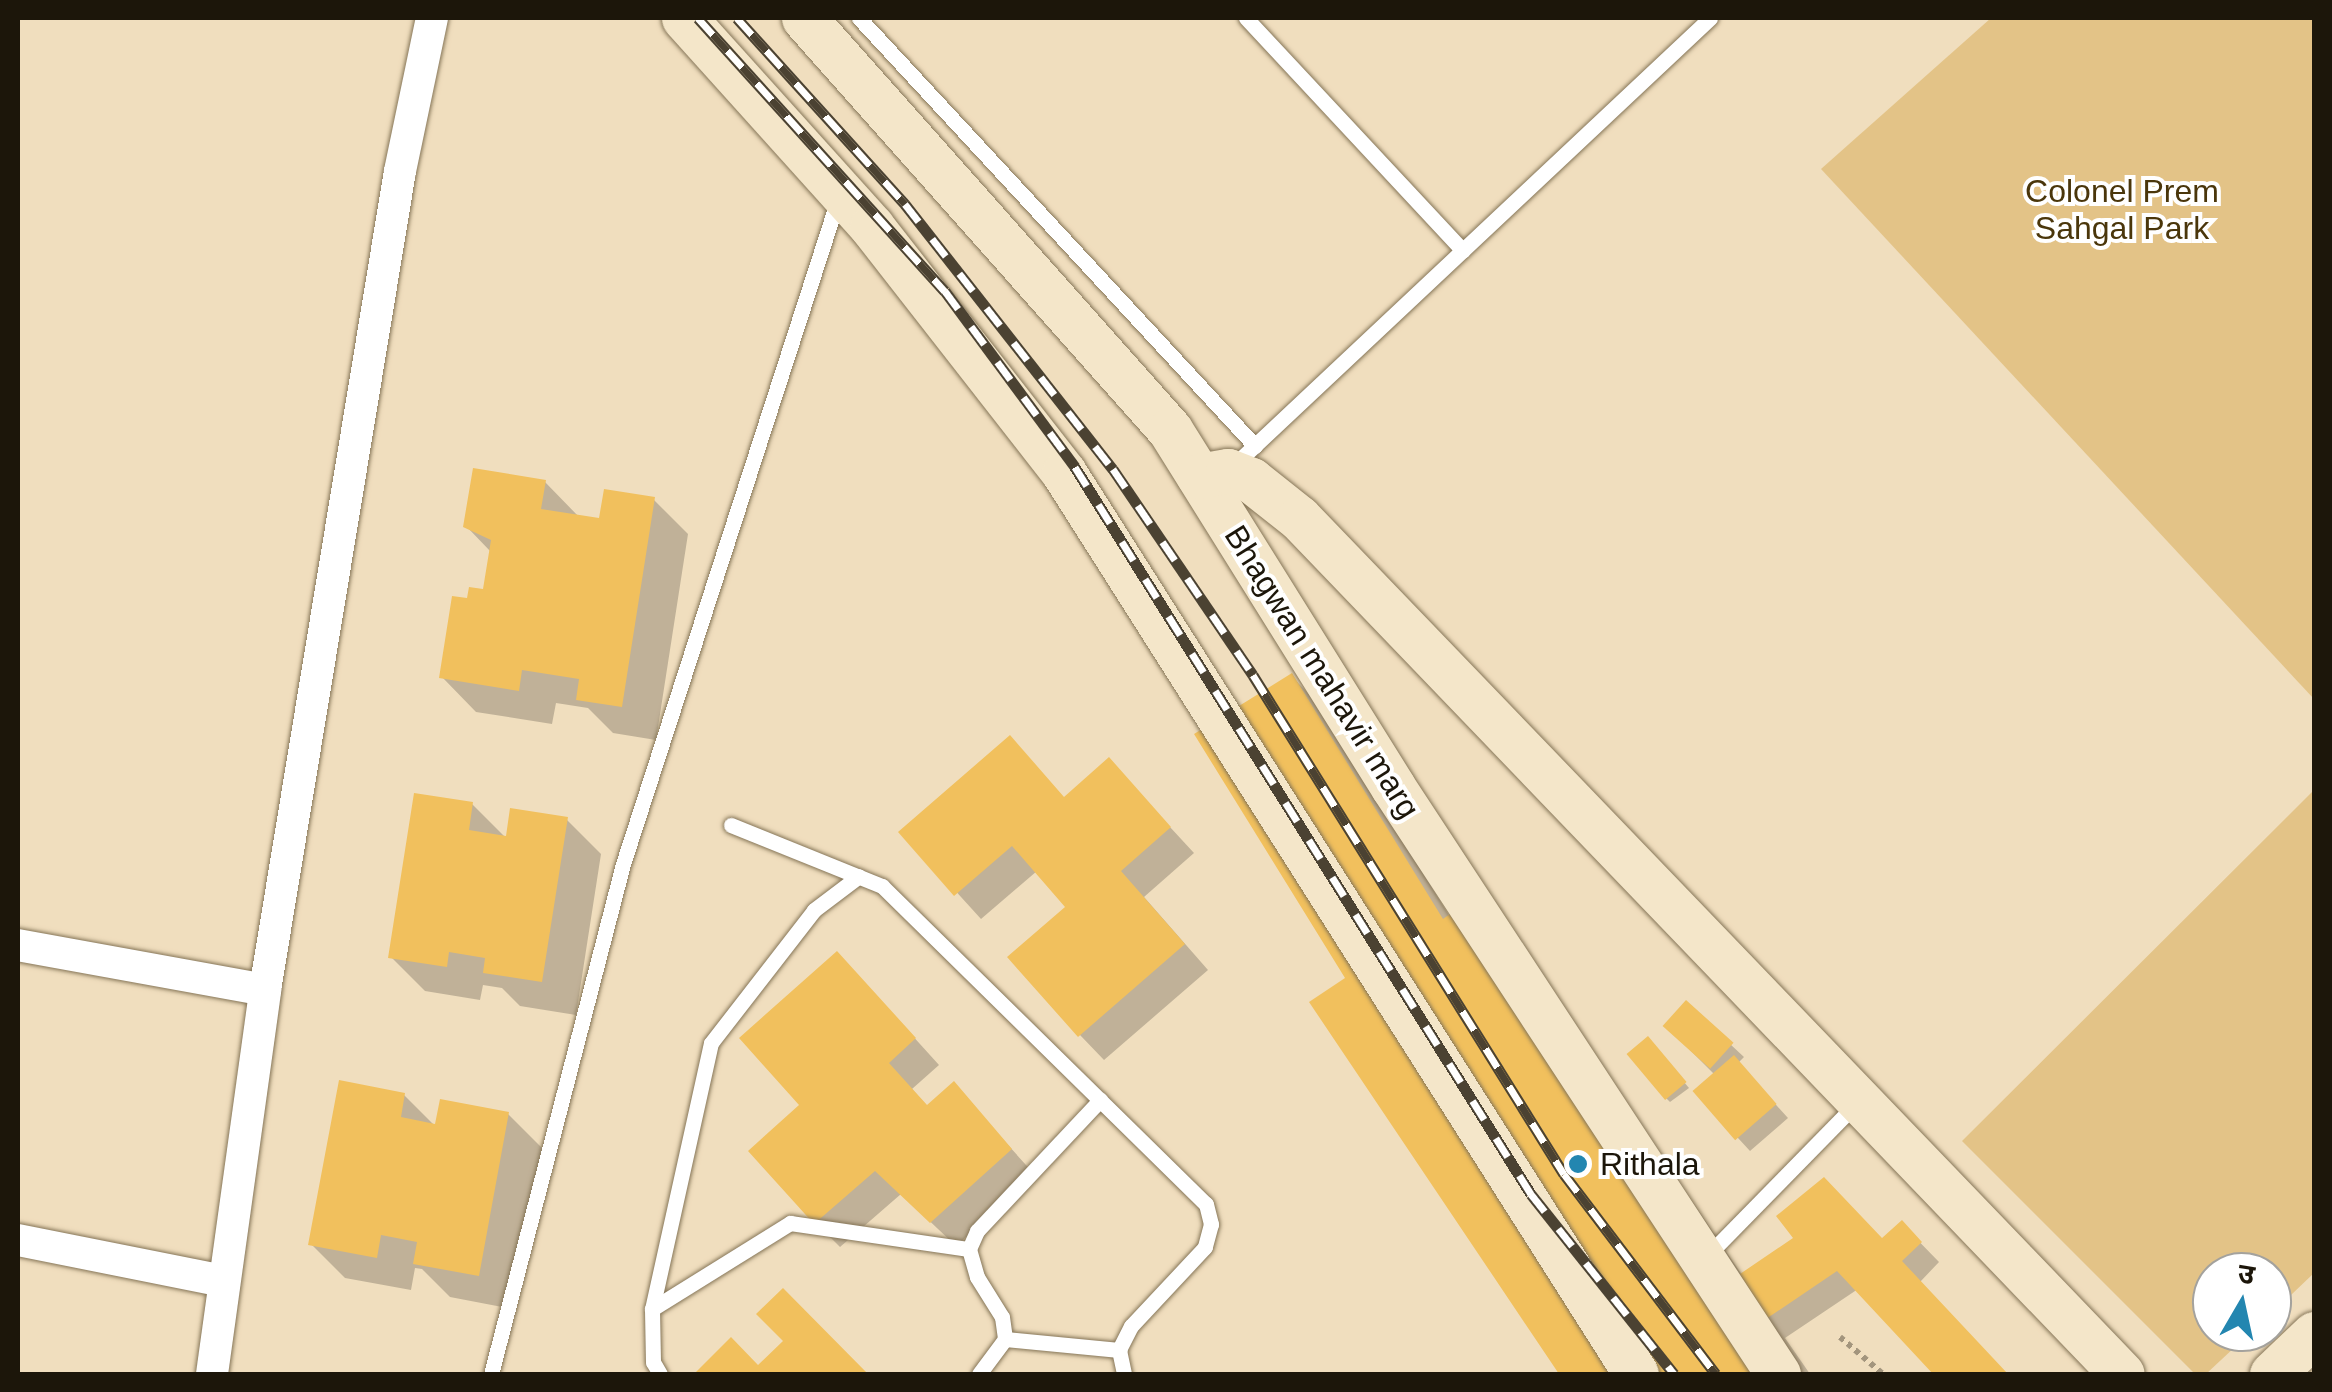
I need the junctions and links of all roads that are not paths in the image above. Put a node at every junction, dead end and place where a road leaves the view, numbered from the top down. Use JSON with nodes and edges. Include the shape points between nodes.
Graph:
{"nodes":[{"id":1,"x":432,"y":18,"type":"edge"},
{"id":2,"x":684,"y":18,"type":"edge"},
{"id":3,"x":804,"y":18,"type":"edge"},
{"id":4,"x":859,"y":18,"type":"edge"},
{"id":5,"x":1246,"y":18,"type":"edge"},
{"id":6,"x":1710,"y":18,"type":"edge"},
{"id":7,"x":840,"y":192,"type":"junction"},
{"id":8,"x":1463,"y":251,"type":"junction"},
{"id":9,"x":1227,"y":465,"type":"junction"},
{"id":10,"x":731,"y":825,"type":"dead end"},
{"id":11,"x":859,"y":876,"type":"junction"},
{"id":12,"x":18,"y":945,"type":"edge"},
{"id":13,"x":264,"y":990,"type":"junction"},
{"id":14,"x":1100,"y":1100,"type":"junction"},
{"id":15,"x":1859,"y":1101,"type":"junction"},
{"id":16,"x":18,"y":1240,"type":"edge"},
{"id":17,"x":970,"y":1249,"type":"junction"},
{"id":18,"x":1703,"y":1260,"type":"junction"},
{"id":19,"x":224,"y":1281,"type":"junction"},
{"id":20,"x":652,"y":1308,"type":"junction"},
{"id":21,"x":2314,"y":1334,"type":"edge"},
{"id":22,"x":1006,"y":1339,"type":"junction"},
{"id":23,"x":1119,"y":1350,"type":"junction"},
{"id":24,"x":212,"y":1374,"type":"edge"},
{"id":25,"x":491,"y":1374,"type":"edge"},
{"id":26,"x":660,"y":1374,"type":"edge"},
{"id":27,"x":979,"y":1374,"type":"edge"},
{"id":28,"x":1124,"y":1374,"type":"edge"},
{"id":29,"x":1636,"y":1374,"type":"edge"},
{"id":30,"x":1778,"y":1374,"type":"edge"},
{"id":31,"x":2122,"y":1374,"type":"edge"},
{"id":32,"x":2272,"y":1374,"type":"edge"}],
"edges":[{"from":1,"to":13,"type":"street","via":[[400,172]]},
{"from":2,"to":7,"type":"main road"},
{"from":3,"to":9,"type":"main road","name":"Bhagwan mahavir marg","via":[[1170,430]]},
{"from":4,"to":9,"type":"lane"},
{"from":5,"to":8,"type":"lane"},
{"from":6,"to":8,"type":"lane"},
{"from":7,"to":25,"type":"lane","via":[[623,864]]},
{"from":7,"to":29,"type":"main road","via":[[1064,473]]},
{"from":8,"to":9,"type":"lane"},
{"from":9,"to":15,"type":"main road","via":[[1299,518]]},
{"from":9,"to":18,"type":"main road","name":"Bhagwan mahavir marg","via":[[1393,787]]},
{"from":10,"to":11,"type":"lane"},
{"from":11,"to":14,"type":"lane","via":[[882,886]]},
{"from":11,"to":20,"type":"lane","via":[[814,910],[711,1043]]},
{"from":12,"to":13,"type":"street"},
{"from":13,"to":19,"type":"street"},
{"from":14,"to":17,"type":"lane","via":[[977,1230]]},
{"from":14,"to":23,"type":"lane","via":[[1206,1204],[1211,1224],[1205,1247],[1130,1326]]},
{"from":15,"to":18,"type":"lane"},
{"from":15,"to":31,"type":"main road"},
{"from":16,"to":19,"type":"street"},
{"from":17,"to":20,"type":"lane","via":[[790,1223]]},
{"from":17,"to":22,"type":"lane"},
{"from":18,"to":30,"type":"main road","name":"Bhagwan mahavir marg"},
{"from":19,"to":24,"type":"street"},
{"from":20,"to":26,"type":"lane","via":[[652,1362]]},
{"from":21,"to":32,"type":"main road"},
{"from":22,"to":23,"type":"lane"},
{"from":22,"to":27,"type":"lane"},
{"from":23,"to":28,"type":"lane"}]}
